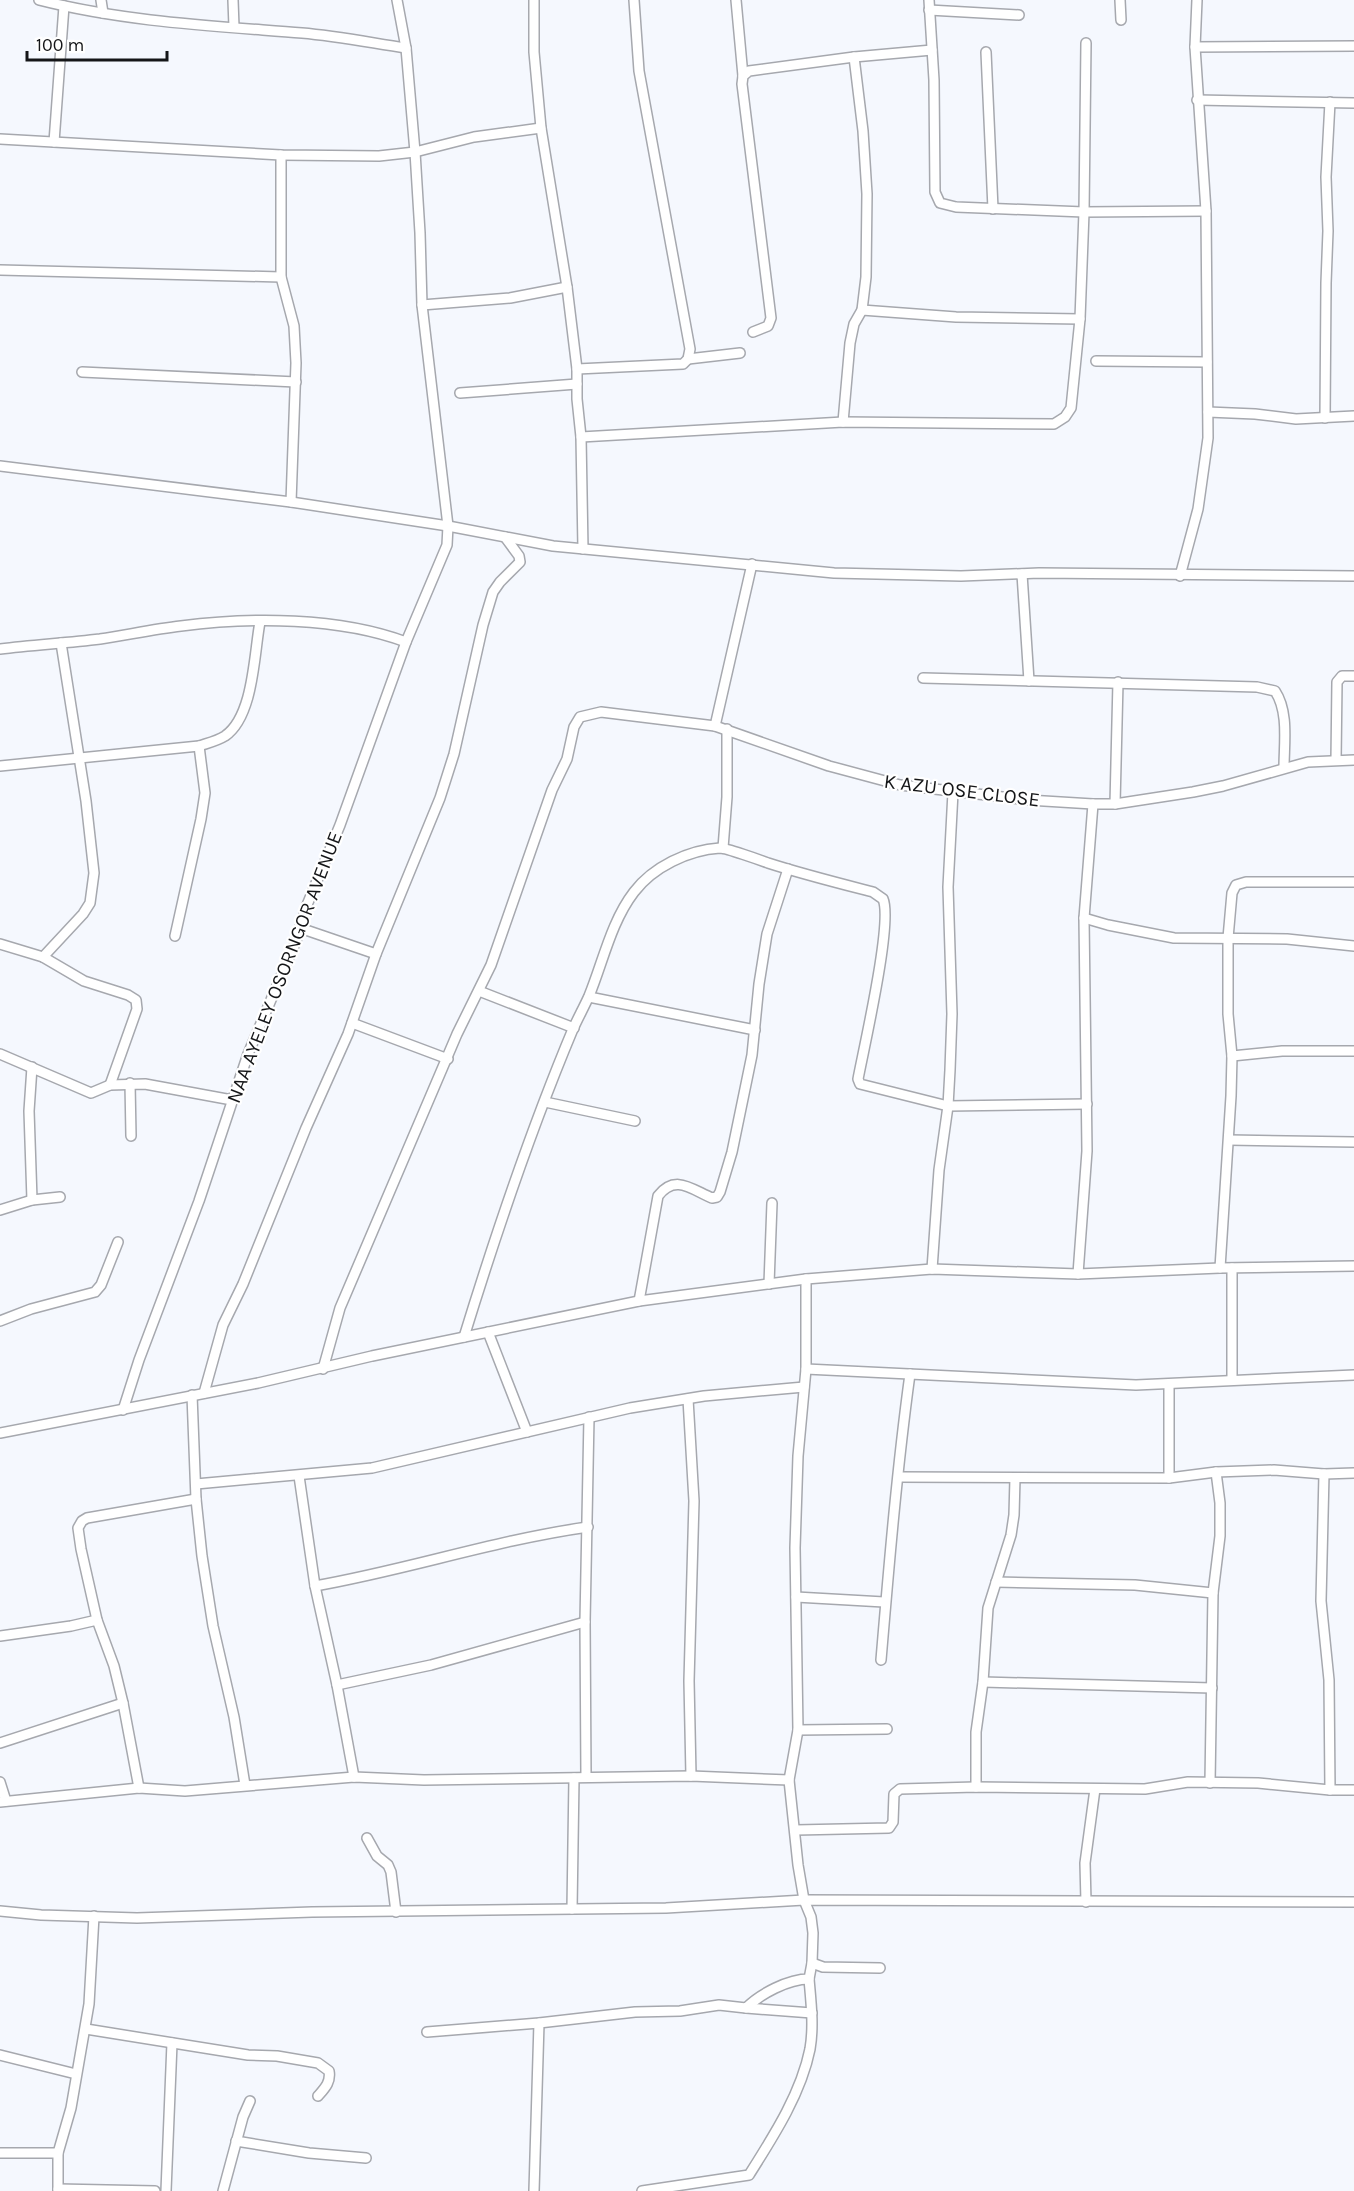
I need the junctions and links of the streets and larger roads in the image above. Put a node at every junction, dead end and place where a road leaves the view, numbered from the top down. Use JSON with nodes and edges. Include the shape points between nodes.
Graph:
{"nodes":[{"id":1,"x":39,"y":0,"type":"edge"},
{"id":2,"x":101,"y":0,"type":"edge"},
{"id":3,"x":233,"y":0,"type":"edge"},
{"id":4,"x":397,"y":0,"type":"edge"},
{"id":5,"x":534,"y":0,"type":"edge"},
{"id":6,"x":634,"y":0,"type":"edge"},
{"id":7,"x":736,"y":0,"type":"edge"},
{"id":8,"x":929,"y":0,"type":"edge"},
{"id":9,"x":1120,"y":0,"type":"edge"},
{"id":10,"x":1197,"y":0,"type":"edge"},
{"id":11,"x":64,"y":6,"type":"junction"},
{"id":12,"x":929,"y":10,"type":"junction"},
{"id":13,"x":103,"y":13,"type":"junction"},
{"id":14,"x":1019,"y":15,"type":"dead end"},
{"id":15,"x":1120,"y":20,"type":"dead end"},
{"id":16,"x":234,"y":27,"type":"junction"},
{"id":17,"x":1086,"y":43,"type":"dead end"},
{"id":18,"x":1354,"y":46,"type":"edge"},
{"id":19,"x":1195,"y":47,"type":"junction"},
{"id":20,"x":406,"y":48,"type":"junction"},
{"id":21,"x":932,"y":50,"type":"junction"},
{"id":22,"x":986,"y":52,"type":"dead end"},
{"id":23,"x":854,"y":57,"type":"junction"},
{"id":24,"x":743,"y":76,"type":"junction"},
{"id":25,"x":1197,"y":100,"type":"junction"},
{"id":26,"x":1330,"y":102,"type":"junction"},
{"id":27,"x":1354,"y":103,"type":"edge"},
{"id":28,"x":541,"y":128,"type":"junction"},
{"id":29,"x":0,"y":139,"type":"edge"},
{"id":30,"x":54,"y":142,"type":"junction"},
{"id":31,"x":415,"y":152,"type":"junction"},
{"id":32,"x":280,"y":155,"type":"junction"},
{"id":33,"x":993,"y":209,"type":"junction"},
{"id":34,"x":1206,"y":211,"type":"junction"},
{"id":35,"x":1084,"y":212,"type":"junction"},
{"id":36,"x":0,"y":270,"type":"edge"},
{"id":37,"x":280,"y":277,"type":"junction"},
{"id":38,"x":567,"y":287,"type":"junction"},
{"id":39,"x":422,"y":305,"type":"junction"},
{"id":40,"x":862,"y":310,"type":"junction"},
{"id":41,"x":1080,"y":319,"type":"junction"},
{"id":42,"x":753,"y":332,"type":"dead end"},
{"id":43,"x":740,"y":353,"type":"dead end"},
{"id":44,"x":688,"y":359,"type":"junction"},
{"id":45,"x":1096,"y":361,"type":"dead end"},
{"id":46,"x":1208,"y":362,"type":"junction"},
{"id":47,"x":577,"y":369,"type":"junction"},
{"id":48,"x":82,"y":372,"type":"dead end"},
{"id":49,"x":296,"y":382,"type":"junction"},
{"id":50,"x":577,"y":384,"type":"junction"},
{"id":51,"x":460,"y":393,"type":"dead end"},
{"id":52,"x":1208,"y":412,"type":"junction"},
{"id":53,"x":1354,"y":416,"type":"edge"},
{"id":54,"x":1325,"y":418,"type":"junction"},
{"id":55,"x":843,"y":422,"type":"junction"},
{"id":56,"x":581,"y":437,"type":"junction"},
{"id":57,"x":0,"y":466,"type":"edge"},
{"id":58,"x":291,"y":502,"type":"junction"},
{"id":59,"x":448,"y":526,"type":"junction"},
{"id":60,"x":505,"y":537,"type":"junction"},
{"id":61,"x":583,"y":549,"type":"junction"},
{"id":62,"x":752,"y":564,"type":"junction"},
{"id":63,"x":1022,"y":574,"type":"junction"},
{"id":64,"x":1180,"y":576,"type":"junction"},
{"id":65,"x":1354,"y":576,"type":"edge"},
{"id":66,"x":260,"y":622,"type":"junction"},
{"id":67,"x":406,"y":642,"type":"junction"},
{"id":68,"x":61,"y":643,"type":"junction"},
{"id":69,"x":0,"y":649,"type":"edge"},
{"id":70,"x":1354,"y":676,"type":"edge"},
{"id":71,"x":923,"y":678,"type":"dead end"},
{"id":72,"x":1029,"y":681,"type":"junction"},
{"id":73,"x":1118,"y":682,"type":"junction"},
{"id":74,"x":716,"y":726,"type":"junction"},
{"id":75,"x":727,"y":729,"type":"junction"},
{"id":76,"x":199,"y":746,"type":"junction"},
{"id":77,"x":78,"y":757,"type":"junction"},
{"id":78,"x":1336,"y":760,"type":"junction"},
{"id":79,"x":1354,"y":760,"type":"edge"},
{"id":80,"x":0,"y":766,"type":"edge"},
{"id":81,"x":1284,"y":768,"type":"junction"},
{"id":82,"x":953,"y":792,"type":"junction"},
{"id":83,"x":1092,"y":804,"type":"junction"},
{"id":84,"x":1115,"y":804,"type":"junction"},
{"id":85,"x":723,"y":848,"type":"junction"},
{"id":86,"x":788,"y":869,"type":"junction"},
{"id":87,"x":1354,"y":882,"type":"edge"},
{"id":88,"x":1084,"y":918,"type":"junction"},
{"id":89,"x":300,"y":928,"type":"junction"},
{"id":90,"x":175,"y":936,"type":"dead end"},
{"id":91,"x":1228,"y":938,"type":"junction"},
{"id":92,"x":0,"y":944,"type":"edge"},
{"id":93,"x":1354,"y":946,"type":"edge"},
{"id":94,"x":376,"y":954,"type":"junction"},
{"id":95,"x":43,"y":957,"type":"junction"},
{"id":96,"x":479,"y":991,"type":"junction"},
{"id":97,"x":589,"y":997,"type":"junction"},
{"id":98,"x":352,"y":1023,"type":"junction"},
{"id":99,"x":574,"y":1028,"type":"junction"},
{"id":100,"x":755,"y":1030,"type":"junction"},
{"id":101,"x":1354,"y":1052,"type":"edge"},
{"id":102,"x":0,"y":1054,"type":"edge"},
{"id":103,"x":1232,"y":1056,"type":"junction"},
{"id":104,"x":448,"y":1059,"type":"junction"},
{"id":105,"x":32,"y":1067,"type":"junction"},
{"id":106,"x":130,"y":1083,"type":"junction"},
{"id":107,"x":110,"y":1085,"type":"junction"},
{"id":108,"x":232,"y":1100,"type":"junction"},
{"id":109,"x":545,"y":1102,"type":"junction"},
{"id":110,"x":1087,"y":1104,"type":"junction"},
{"id":111,"x":948,"y":1106,"type":"junction"},
{"id":112,"x":635,"y":1121,"type":"dead end"},
{"id":113,"x":131,"y":1137,"type":"dead end"},
{"id":114,"x":1229,"y":1140,"type":"junction"},
{"id":115,"x":1354,"y":1142,"type":"edge"},
{"id":116,"x":60,"y":1197,"type":"dead end"},
{"id":117,"x":32,"y":1200,"type":"junction"},
{"id":118,"x":772,"y":1203,"type":"dead end"},
{"id":119,"x":0,"y":1210,"type":"edge"},
{"id":120,"x":118,"y":1242,"type":"dead end"},
{"id":121,"x":1354,"y":1266,"type":"edge"},
{"id":122,"x":1220,"y":1268,"type":"junction"},
{"id":123,"x":1232,"y":1268,"type":"junction"},
{"id":124,"x":932,"y":1269,"type":"junction"},
{"id":125,"x":1078,"y":1274,"type":"junction"},
{"id":126,"x":806,"y":1279,"type":"junction"},
{"id":127,"x":769,"y":1284,"type":"junction"},
{"id":128,"x":639,"y":1301,"type":"junction"},
{"id":129,"x":0,"y":1321,"type":"edge"},
{"id":130,"x":488,"y":1332,"type":"junction"},
{"id":131,"x":464,"y":1337,"type":"junction"},
{"id":132,"x":323,"y":1369,"type":"junction"},
{"id":133,"x":806,"y":1369,"type":"junction"},
{"id":134,"x":910,"y":1374,"type":"junction"},
{"id":135,"x":1354,"y":1375,"type":"edge"},
{"id":136,"x":1232,"y":1380,"type":"junction"},
{"id":137,"x":1169,"y":1384,"type":"junction"},
{"id":138,"x":804,"y":1387,"type":"junction"},
{"id":139,"x":204,"y":1393,"type":"junction"},
{"id":140,"x":192,"y":1395,"type":"junction"},
{"id":141,"x":688,"y":1399,"type":"junction"},
{"id":142,"x":123,"y":1410,"type":"junction"},
{"id":143,"x":589,"y":1417,"type":"junction"},
{"id":144,"x":527,"y":1432,"type":"junction"},
{"id":145,"x":0,"y":1433,"type":"edge"},
{"id":146,"x":1216,"y":1472,"type":"junction"},
{"id":147,"x":1354,"y":1473,"type":"edge"},
{"id":148,"x":1324,"y":1474,"type":"junction"},
{"id":149,"x":299,"y":1476,"type":"junction"},
{"id":150,"x":898,"y":1477,"type":"junction"},
{"id":151,"x":1015,"y":1478,"type":"junction"},
{"id":152,"x":1168,"y":1478,"type":"junction"},
{"id":153,"x":196,"y":1484,"type":"junction"},
{"id":154,"x":196,"y":1499,"type":"junction"},
{"id":155,"x":588,"y":1527,"type":"junction"},
{"id":156,"x":996,"y":1582,"type":"junction"},
{"id":157,"x":315,"y":1586,"type":"junction"},
{"id":158,"x":1213,"y":1593,"type":"junction"},
{"id":159,"x":796,"y":1597,"type":"junction"},
{"id":160,"x":884,"y":1602,"type":"junction"},
{"id":161,"x":97,"y":1620,"type":"junction"},
{"id":162,"x":585,"y":1622,"type":"junction"},
{"id":163,"x":0,"y":1636,"type":"edge"},
{"id":164,"x":881,"y":1660,"type":"dead end"},
{"id":165,"x":983,"y":1682,"type":"junction"},
{"id":166,"x":337,"y":1685,"type":"junction"},
{"id":167,"x":1212,"y":1688,"type":"junction"},
{"id":168,"x":123,"y":1703,"type":"junction"},
{"id":169,"x":887,"y":1729,"type":"dead end"},
{"id":170,"x":798,"y":1730,"type":"junction"},
{"id":171,"x":0,"y":1743,"type":"edge"},
{"id":172,"x":691,"y":1776,"type":"junction"},
{"id":173,"x":354,"y":1777,"type":"junction"},
{"id":174,"x":586,"y":1777,"type":"junction"},
{"id":175,"x":574,"y":1778,"type":"junction"},
{"id":176,"x":789,"y":1780,"type":"junction"},
{"id":177,"x":0,"y":1782,"type":"edge"},
{"id":178,"x":1210,"y":1783,"type":"junction"},
{"id":179,"x":246,"y":1785,"type":"junction"},
{"id":180,"x":976,"y":1787,"type":"junction"},
{"id":181,"x":139,"y":1788,"type":"junction"},
{"id":182,"x":1095,"y":1789,"type":"junction"},
{"id":183,"x":1330,"y":1790,"type":"junction"},
{"id":184,"x":1354,"y":1790,"type":"edge"},
{"id":185,"x":3,"y":1802,"type":"edge"},
{"id":186,"x":796,"y":1830,"type":"junction"},
{"id":187,"x":367,"y":1838,"type":"dead end"},
{"id":188,"x":804,"y":1900,"type":"junction"},
{"id":189,"x":1086,"y":1902,"type":"junction"},
{"id":190,"x":1354,"y":1902,"type":"edge"},
{"id":191,"x":572,"y":1909,"type":"junction"},
{"id":192,"x":0,"y":1911,"type":"edge"},
{"id":193,"x":396,"y":1912,"type":"junction"},
{"id":194,"x":94,"y":1916,"type":"junction"},
{"id":195,"x":812,"y":1963,"type":"junction"},
{"id":196,"x":880,"y":1968,"type":"dead end"},
{"id":197,"x":809,"y":1979,"type":"junction"},
{"id":198,"x":746,"y":2008,"type":"junction"},
{"id":199,"x":812,"y":2013,"type":"junction"},
{"id":200,"x":539,"y":2023,"type":"junction"},
{"id":201,"x":86,"y":2029,"type":"junction"},
{"id":202,"x":427,"y":2032,"type":"dead end"},
{"id":203,"x":172,"y":2043,"type":"junction"},
{"id":204,"x":0,"y":2055,"type":"edge"},
{"id":205,"x":76,"y":2074,"type":"junction"},
{"id":206,"x":318,"y":2096,"type":"dead end"},
{"id":207,"x":250,"y":2101,"type":"dead end"},
{"id":208,"x":236,"y":2141,"type":"junction"},
{"id":209,"x":0,"y":2153,"type":"edge"},
{"id":210,"x":58,"y":2153,"type":"junction"},
{"id":211,"x":366,"y":2158,"type":"dead end"},
{"id":212,"x":58,"y":2190,"type":"edge"},
{"id":213,"x":155,"y":2191,"type":"edge"},
{"id":214,"x":166,"y":2191,"type":"edge"},
{"id":215,"x":223,"y":2191,"type":"edge"},
{"id":216,"x":534,"y":2191,"type":"edge"},
{"id":217,"x":642,"y":2191,"type":"edge"}],
"edges":[{"from":1,"to":11,"type":"street"},
{"from":2,"to":13,"type":"street"},
{"from":3,"to":16,"type":"street"},
{"from":4,"to":20,"type":"street","name":"NAA AYELEY OSORNGOR AVENUE"},
{"from":5,"to":28,"type":"street"},
{"from":6,"to":44,"type":"street","via":[[639,71],[690,349]]},
{"from":7,"to":24,"type":"street"},
{"from":8,"to":12,"type":"street"},
{"from":9,"to":15,"type":"street"},
{"from":10,"to":19,"type":"street"},
{"from":11,"to":13,"type":"street"},
{"from":11,"to":30,"type":"street"},
{"from":12,"to":14,"type":"street"},
{"from":12,"to":21,"type":"street"},
{"from":13,"to":16,"type":"street"},
{"from":16,"to":20,"type":"street"},
{"from":17,"to":35,"type":"street"},
{"from":18,"to":19,"type":"street"},
{"from":19,"to":25,"type":"street"},
{"from":20,"to":31,"type":"street","name":"NAA AYELEY OSORNGOR AVENUE"},
{"from":21,"to":23,"type":"street"},
{"from":21,"to":33,"type":"street","via":[[936,198],[956,207]]},
{"from":22,"to":33,"type":"street"},
{"from":23,"to":24,"type":"street","via":[[749,71]]},
{"from":23,"to":40,"type":"street","via":[[867,194]]},
{"from":24,"to":42,"type":"street","via":[[771,318],[768,326]]},
{"from":25,"to":26,"type":"street"},
{"from":25,"to":34,"type":"street"},
{"from":26,"to":27,"type":"street"},
{"from":26,"to":54,"type":"street"},
{"from":28,"to":31,"type":"street","via":[[474,137]]},
{"from":28,"to":38,"type":"street"},
{"from":29,"to":30,"type":"street"},
{"from":30,"to":32,"type":"street"},
{"from":31,"to":32,"type":"street","via":[[379,156]]},
{"from":31,"to":39,"type":"street","name":"NAA AYELEY OSORNGOR AVENUE"},
{"from":32,"to":37,"type":"street"},
{"from":33,"to":35,"type":"street"},
{"from":34,"to":35,"type":"street"},
{"from":34,"to":46,"type":"street"},
{"from":35,"to":41,"type":"street"},
{"from":36,"to":37,"type":"street"},
{"from":37,"to":49,"type":"street","via":[[294,326]]},
{"from":38,"to":39,"type":"street","via":[[510,298]]},
{"from":38,"to":47,"type":"street"},
{"from":39,"to":59,"type":"street","name":"NAA AYELEY OSORNGOR AVENUE"},
{"from":40,"to":41,"type":"street","via":[[956,317]]},
{"from":40,"to":55,"type":"street","via":[[850,343]]},
{"from":41,"to":55,"type":"street","via":[[1071,408],[1054,424]]},
{"from":43,"to":44,"type":"street"},
{"from":44,"to":47,"type":"street","via":[[683,364]]},
{"from":45,"to":46,"type":"street"},
{"from":46,"to":52,"type":"street"},
{"from":47,"to":50,"type":"street"},
{"from":48,"to":49,"type":"street"},
{"from":49,"to":58,"type":"street"},
{"from":50,"to":51,"type":"street"},
{"from":50,"to":56,"type":"street"},
{"from":52,"to":54,"type":"street"},
{"from":52,"to":64,"type":"street","via":[[1198,509]]},
{"from":53,"to":54,"type":"street"},
{"from":55,"to":56,"type":"street"},
{"from":56,"to":61,"type":"street"},
{"from":57,"to":58,"type":"street"},
{"from":58,"to":59,"type":"street"},
{"from":59,"to":60,"type":"street"},
{"from":59,"to":67,"type":"street","name":"NAA AYELEY OSORNGOR AVENUE","via":[[447,545]]},
{"from":60,"to":61,"type":"street"},
{"from":60,"to":94,"type":"street","via":[[519,562],[494,592],[445,783]]},
{"from":61,"to":62,"type":"street"},
{"from":62,"to":63,"type":"street","via":[[871,575]]},
{"from":62,"to":74,"type":"street"},
{"from":63,"to":64,"type":"street"},
{"from":63,"to":72,"type":"street"},
{"from":64,"to":65,"type":"street"},
{"from":66,"to":67,"type":"street","via":[[355,627]]},
{"from":66,"to":68,"type":"street","via":[[180,626]]},
{"from":66,"to":76,"type":"street","via":[[251,685],[236,724],[227,735]]},
{"from":67,"to":89,"type":"street","name":"NAA AYELEY OSORNGOR AVENUE"},
{"from":68,"to":69,"type":"street"},
{"from":68,"to":77,"type":"street"},
{"from":70,"to":78,"type":"street","via":[[1342,676],[1337,682]]},
{"from":71,"to":72,"type":"street"},
{"from":72,"to":73,"type":"street"},
{"from":73,"to":81,"type":"street","via":[[1275,691],[1281,701],[1284,724]]},
{"from":73,"to":84,"type":"street"},
{"from":74,"to":75,"type":"street","name":"K AZU OSE CLOSE"},
{"from":74,"to":96,"type":"street","name":"K AZU OSE CLOSE","via":[[601,712],[576,721],[567,759],[552,790]]},
{"from":75,"to":82,"type":"street","name":"K AZU OSE CLOSE","via":[[868,777]]},
{"from":75,"to":85,"type":"street"},
{"from":76,"to":77,"type":"street"},
{"from":76,"to":90,"type":"street","via":[[205,793]]},
{"from":77,"to":80,"type":"street"},
{"from":77,"to":95,"type":"street","via":[[93,889],[82,914]]},
{"from":78,"to":79,"type":"street","name":"K AZU OSE CLOSE"},
{"from":78,"to":81,"type":"street","name":"K AZU OSE CLOSE"},
{"from":81,"to":84,"type":"street","name":"K AZU OSE CLOSE","via":[[1223,786]]},
{"from":82,"to":83,"type":"street","name":"K AZU OSE CLOSE"},
{"from":82,"to":111,"type":"street","via":[[948,887],[952,1014]]},
{"from":83,"to":84,"type":"street","name":"K AZU OSE CLOSE"},
{"from":83,"to":88,"type":"street"},
{"from":85,"to":86,"type":"street"},
{"from":85,"to":97,"type":"street","via":[[669,863],[633,893],[602,957]]},
{"from":86,"to":100,"type":"street","via":[[765,946]]},
{"from":86,"to":111,"type":"street","via":[[883,898],[886,910],[879,965],[859,1082]]},
{"from":87,"to":91,"type":"street","via":[[1236,885]]},
{"from":88,"to":91,"type":"street","via":[[1174,938]]},
{"from":88,"to":110,"type":"street"},
{"from":89,"to":94,"type":"street"},
{"from":89,"to":108,"type":"street","name":"NAA AYELEY OSORNGOR AVENUE"},
{"from":91,"to":93,"type":"street"},
{"from":91,"to":103,"type":"street"},
{"from":92,"to":95,"type":"street"},
{"from":94,"to":98,"type":"street"},
{"from":95,"to":107,"type":"street","via":[[84,981],[136,1000],[137,1009]]},
{"from":96,"to":99,"type":"street"},
{"from":96,"to":104,"type":"street"},
{"from":97,"to":99,"type":"street"},
{"from":97,"to":100,"type":"street"},
{"from":98,"to":104,"type":"street"},
{"from":98,"to":139,"type":"street","via":[[223,1325]]},
{"from":99,"to":109,"type":"street"},
{"from":100,"to":128,"type":"street","via":[[732,1152],[720,1192],[712,1198],[679,1183],[668,1186],[658,1196]]},
{"from":101,"to":103,"type":"street"},
{"from":102,"to":105,"type":"street"},
{"from":103,"to":114,"type":"street"},
{"from":104,"to":132,"type":"street","via":[[340,1308]]},
{"from":105,"to":107,"type":"street","via":[[85,1091],[96,1092]]},
{"from":105,"to":117,"type":"street"},
{"from":106,"to":107,"type":"street"},
{"from":106,"to":108,"type":"street"},
{"from":106,"to":113,"type":"street"},
{"from":108,"to":142,"type":"street","name":"NAA AYELEY OSORNGOR AVENUE"},
{"from":109,"to":112,"type":"street"},
{"from":109,"to":131,"type":"street","via":[[492,1244]]},
{"from":110,"to":111,"type":"street"},
{"from":110,"to":125,"type":"street"},
{"from":111,"to":124,"type":"street"},
{"from":114,"to":115,"type":"street"},
{"from":114,"to":122,"type":"street"},
{"from":116,"to":117,"type":"street"},
{"from":117,"to":119,"type":"street"},
{"from":118,"to":127,"type":"street"},
{"from":120,"to":129,"type":"street","via":[[95,1292]]},
{"from":121,"to":123,"type":"street"},
{"from":122,"to":123,"type":"street"},
{"from":122,"to":125,"type":"street"},
{"from":123,"to":136,"type":"street"},
{"from":124,"to":125,"type":"street"},
{"from":124,"to":126,"type":"street"},
{"from":126,"to":127,"type":"street"},
{"from":126,"to":133,"type":"street"},
{"from":127,"to":128,"type":"street"},
{"from":128,"to":130,"type":"street"},
{"from":130,"to":131,"type":"street"},
{"from":130,"to":144,"type":"street"},
{"from":131,"to":132,"type":"street"},
{"from":132,"to":139,"type":"street"},
{"from":133,"to":134,"type":"street"},
{"from":133,"to":138,"type":"street"},
{"from":134,"to":137,"type":"street"},
{"from":134,"to":150,"type":"street"},
{"from":135,"to":136,"type":"street"},
{"from":136,"to":137,"type":"street"},
{"from":137,"to":152,"type":"street"},
{"from":138,"to":141,"type":"street"},
{"from":138,"to":159,"type":"street","via":[[798,1456]]},
{"from":139,"to":140,"type":"street"},
{"from":140,"to":142,"type":"street"},
{"from":140,"to":153,"type":"street"},
{"from":141,"to":143,"type":"street"},
{"from":141,"to":172,"type":"street","via":[[694,1501],[689,1681]]},
{"from":142,"to":145,"type":"street"},
{"from":143,"to":144,"type":"street"},
{"from":143,"to":155,"type":"street"},
{"from":144,"to":149,"type":"street","via":[[372,1468]]},
{"from":146,"to":148,"type":"street","via":[[1274,1470]]},
{"from":146,"to":152,"type":"street"},
{"from":146,"to":158,"type":"street","via":[[1220,1536]]},
{"from":147,"to":148,"type":"street"},
{"from":148,"to":183,"type":"street","via":[[1321,1602],[1329,1680]]},
{"from":149,"to":153,"type":"street"},
{"from":149,"to":157,"type":"street"},
{"from":150,"to":151,"type":"street"},
{"from":150,"to":160,"type":"street"},
{"from":151,"to":152,"type":"street"},
{"from":151,"to":156,"type":"street","via":[[1014,1515]]},
{"from":153,"to":154,"type":"street"},
{"from":154,"to":161,"type":"street","via":[[82,1521],[78,1528],[81,1549]]},
{"from":154,"to":179,"type":"street","via":[[213,1626]]},
{"from":155,"to":157,"type":"street","via":[[535,1535]]},
{"from":155,"to":162,"type":"street"},
{"from":156,"to":158,"type":"street","via":[[1135,1585]]},
{"from":156,"to":165,"type":"street","via":[[988,1608]]},
{"from":157,"to":166,"type":"street"},
{"from":158,"to":167,"type":"street"},
{"from":159,"to":160,"type":"street"},
{"from":159,"to":170,"type":"street"},
{"from":160,"to":164,"type":"street"},
{"from":161,"to":163,"type":"street"},
{"from":161,"to":168,"type":"street"},
{"from":162,"to":166,"type":"street","via":[[431,1665]]},
{"from":162,"to":174,"type":"street"},
{"from":165,"to":167,"type":"street"},
{"from":165,"to":180,"type":"street","via":[[976,1732]]},
{"from":166,"to":173,"type":"street"},
{"from":167,"to":178,"type":"street"},
{"from":168,"to":171,"type":"street"},
{"from":168,"to":181,"type":"street"},
{"from":169,"to":170,"type":"street"},
{"from":170,"to":176,"type":"street"},
{"from":172,"to":174,"type":"street"},
{"from":172,"to":176,"type":"street"},
{"from":173,"to":175,"type":"street"},
{"from":173,"to":179,"type":"street"},
{"from":174,"to":175,"type":"street"},
{"from":175,"to":191,"type":"street"},
{"from":176,"to":186,"type":"street"},
{"from":177,"to":185,"type":"street"},
{"from":178,"to":182,"type":"street"},
{"from":178,"to":183,"type":"street"},
{"from":179,"to":181,"type":"street","via":[[185,1791]]},
{"from":180,"to":182,"type":"street"},
{"from":180,"to":186,"type":"street","via":[[900,1789],[894,1794],[893,1822],[889,1828]]},
{"from":181,"to":185,"type":"street"},
{"from":182,"to":189,"type":"street","via":[[1085,1863]]},
{"from":183,"to":184,"type":"street"},
{"from":186,"to":188,"type":"street"},
{"from":187,"to":193,"type":"street","via":[[391,1872]]},
{"from":188,"to":189,"type":"street"},
{"from":188,"to":191,"type":"street"},
{"from":188,"to":195,"type":"street","via":[[811,1917]]},
{"from":189,"to":190,"type":"street"},
{"from":191,"to":193,"type":"street"},
{"from":192,"to":194,"type":"street"},
{"from":193,"to":194,"type":"street"},
{"from":194,"to":201,"type":"street"},
{"from":195,"to":196,"type":"street","via":[[824,1967]]},
{"from":195,"to":197,"type":"street"},
{"from":197,"to":198,"type":"street","via":[[770,1990]]},
{"from":197,"to":199,"type":"street"},
{"from":198,"to":199,"type":"street"},
{"from":198,"to":200,"type":"street","via":[[719,2005]]},
{"from":199,"to":217,"type":"street","via":[[810,2049],[801,2079],[776,2133],[749,2175]]},
{"from":200,"to":202,"type":"street"},
{"from":200,"to":216,"type":"street"},
{"from":201,"to":203,"type":"street"},
{"from":201,"to":205,"type":"street"},
{"from":203,"to":206,"type":"street","via":[[318,2063],[330,2075]]},
{"from":203,"to":214,"type":"street"},
{"from":204,"to":205,"type":"street"},
{"from":205,"to":210,"type":"street"},
{"from":207,"to":208,"type":"street"},
{"from":208,"to":211,"type":"street"},
{"from":208,"to":215,"type":"street"},
{"from":209,"to":210,"type":"street"},
{"from":210,"to":212,"type":"street"},
{"from":212,"to":213,"type":"street"}]}
